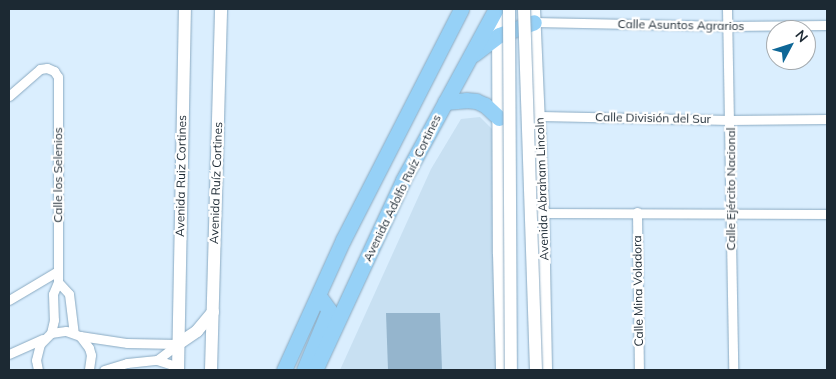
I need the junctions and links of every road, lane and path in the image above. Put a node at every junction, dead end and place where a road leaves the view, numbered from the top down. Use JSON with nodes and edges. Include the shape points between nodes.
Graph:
{"nodes":[{"id":1,"x":185,"y":9,"type":"edge"},
{"id":2,"x":212,"y":9,"type":"edge"},
{"id":3,"x":221,"y":9,"type":"edge"},
{"id":4,"x":461,"y":9,"type":"edge"},
{"id":5,"x":469,"y":9,"type":"edge"},
{"id":6,"x":497,"y":9,"type":"edge"},
{"id":7,"x":509,"y":9,"type":"edge"},
{"id":8,"x":524,"y":9,"type":"edge"},
{"id":9,"x":727,"y":9,"type":"edge"},
{"id":10,"x":534,"y":16,"type":"edge"},
{"id":11,"x":728,"y":26,"type":"junction"},
{"id":12,"x":827,"y":26,"type":"edge"},
{"id":13,"x":451,"y":28,"type":"junction"},
{"id":14,"x":499,"y":35,"type":"junction"},
{"id":15,"x":467,"y":60,"type":"junction"},
{"id":16,"x":537,"y":86,"type":"junction"},
{"id":17,"x":500,"y":90,"type":"junction"},
{"id":18,"x":9,"y":96,"type":"edge"},
{"id":19,"x":444,"y":102,"type":"junction"},
{"id":20,"x":540,"y":116,"type":"junction"},
{"id":21,"x":218,"y":118,"type":"junction"},
{"id":22,"x":499,"y":118,"type":"junction"},
{"id":23,"x":827,"y":119,"type":"edge"},
{"id":24,"x":730,"y":120,"type":"junction"},
{"id":25,"x":638,"y":212,"type":"junction"},
{"id":26,"x":544,"y":213,"type":"junction"},
{"id":27,"x":730,"y":214,"type":"junction"},
{"id":28,"x":827,"y":214,"type":"edge"},
{"id":29,"x":58,"y":270,"type":"junction"},
{"id":30,"x":58,"y":282,"type":"junction"},
{"id":31,"x":319,"y":296,"type":"junction"},
{"id":32,"x":9,"y":300,"type":"edge"},
{"id":33,"x":213,"y":312,"type":"junction"},
{"id":34,"x":77,"y":334,"type":"junction"},
{"id":35,"x":48,"y":336,"type":"junction"},
{"id":36,"x":178,"y":344,"type":"junction"},
{"id":37,"x":9,"y":354,"type":"edge"},
{"id":38,"x":156,"y":360,"type":"junction"},
{"id":39,"x":211,"y":364,"type":"edge"},
{"id":40,"x":178,"y":369,"type":"edge"},
{"id":41,"x":38,"y":370,"type":"edge"},
{"id":42,"x":89,"y":370,"type":"edge"},
{"id":43,"x":104,"y":370,"type":"edge"},
{"id":44,"x":284,"y":370,"type":"edge"},
{"id":45,"x":304,"y":370,"type":"edge"},
{"id":46,"x":315,"y":370,"type":"edge"},
{"id":47,"x":502,"y":370,"type":"edge"},
{"id":48,"x":511,"y":370,"type":"edge"},
{"id":49,"x":536,"y":370,"type":"edge"},
{"id":50,"x":546,"y":370,"type":"edge"},
{"id":51,"x":640,"y":370,"type":"edge"},
{"id":52,"x":733,"y":370,"type":"edge"}],
"edges":[{"from":1,"to":36,"type":"main road","name":"Avenida Ruiz Cortines"},
{"from":2,"to":21,"type":"main road","via":[[210,93]]},
{"from":3,"to":21,"type":"main road","name":"Avenida Ruíz Cortines"},
{"from":4,"to":13,"type":"main road"},
{"from":5,"to":13,"type":"main road"},
{"from":6,"to":14,"type":"main road"},
{"from":6,"to":15,"type":"main road","name":"Avenida Adolfo Ruíz Cortines"},
{"from":7,"to":48,"type":"main road","bridge":true},
{"from":8,"to":49,"type":"main road","bridge":true},
{"from":9,"to":11,"type":"street","name":"Calle Ejército Nacional"},
{"from":10,"to":11,"type":"street","name":"Calle Asuntos Agrarios"},
{"from":10,"to":14,"type":"main road"},
{"from":10,"to":16,"type":"main road","name":"Avenida Abraham Lincoln"},
{"from":11,"to":12,"type":"street","name":"Calle Asuntos Agrarios"},
{"from":11,"to":24,"type":"street","name":"Calle Ejército Nacional"},
{"from":13,"to":31,"type":"main road","via":[[343,240]]},
{"from":14,"to":15,"type":"main road"},
{"from":14,"to":17,"type":"main road"},
{"from":15,"to":19,"type":"main road","name":"Avenida Adolfo Ruíz Cortines"},
{"from":16,"to":17,"type":"main road","via":[[521,75],[512,78]]},
{"from":16,"to":20,"type":"main road","name":"Avenida Abraham Lincoln"},
{"from":17,"to":22,"type":"main road"},
{"from":18,"to":29,"type":"street","name":"Calle los Selenios","via":[[40,70],[47,68],[58,77]]},
{"from":19,"to":22,"type":"main road","via":[[476,101]]},
{"from":19,"to":46,"type":"main road","name":"Avenida Adolfo Ruíz Cortines","via":[[403,180]]},
{"from":20,"to":24,"type":"street","name":"Calle División del Sur"},
{"from":20,"to":26,"type":"main road","name":"Avenida Abraham Lincoln"},
{"from":21,"to":33,"type":"main road","name":"Avenida Ruíz Cortines"},
{"from":22,"to":47,"type":"main road"},
{"from":23,"to":24,"type":"street","name":"Calle División del Sur"},
{"from":24,"to":27,"type":"street","name":"Calle Ejército Nacional"},
{"from":25,"to":26,"type":"street"},
{"from":25,"to":27,"type":"street"},
{"from":25,"to":51,"type":"street","name":"Calle Mina Voladora"},
{"from":26,"to":50,"type":"main road","name":"Avenida Abraham Lincoln"},
{"from":27,"to":28,"type":"street"},
{"from":27,"to":52,"type":"street","name":"Calle Ejército Nacional"},
{"from":29,"to":30,"type":"street","name":"Calle los Selenios"},
{"from":29,"to":32,"type":"street"},
{"from":30,"to":34,"type":"street","via":[[69,294]]},
{"from":30,"to":35,"type":"street","name":"Calle los Selenios","via":[[53,294],[54,320]]},
{"from":31,"to":44,"type":"main road"},
{"from":31,"to":45,"type":"main road","via":[[329,310]]},
{"from":33,"to":36,"type":"main road","via":[[198,331]]},
{"from":33,"to":39,"type":"main road","name":"Avenida Ruíz Cortines"},
{"from":34,"to":35,"type":"street","via":[[66,330]]},
{"from":34,"to":36,"type":"street","via":[[127,343]]},
{"from":34,"to":42,"type":"street","via":[[89,348]]},
{"from":35,"to":37,"type":"street"},
{"from":35,"to":41,"type":"street","name":"Calle los Selenios","via":[[36,352]]},
{"from":36,"to":38,"type":"street"},
{"from":36,"to":40,"type":"main road"},
{"from":38,"to":40,"type":"street"},
{"from":38,"to":43,"type":"street","via":[[127,363]]}]}
